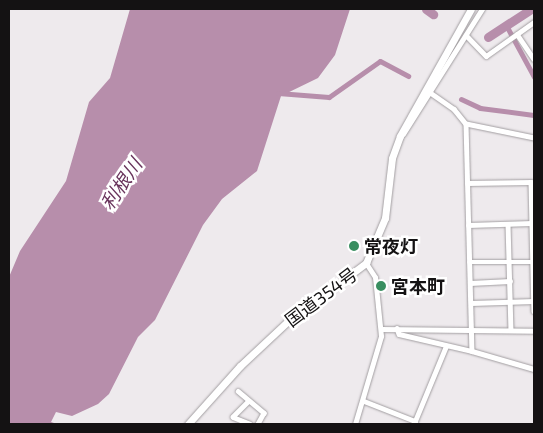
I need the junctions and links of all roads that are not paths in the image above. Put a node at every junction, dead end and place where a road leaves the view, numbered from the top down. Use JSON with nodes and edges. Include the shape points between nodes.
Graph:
{"nodes":[{"id":1,"x":470,"y":9,"type":"edge"},
{"id":2,"x":482,"y":9,"type":"edge"},
{"id":3,"x":534,"y":22,"type":"edge"},
{"id":4,"x":466,"y":35,"type":"junction"},
{"id":5,"x":515,"y":36,"type":"junction"},
{"id":6,"x":534,"y":59,"type":"edge"},
{"id":7,"x":432,"y":93,"type":"junction"},
{"id":8,"x":466,"y":124,"type":"junction"},
{"id":9,"x":400,"y":136,"type":"junction"},
{"id":10,"x":534,"y":138,"type":"edge"},
{"id":11,"x":467,"y":183,"type":"junction"},
{"id":12,"x":508,"y":224,"type":"junction"},
{"id":13,"x":532,"y":224,"type":"junction"},
{"id":14,"x":468,"y":225,"type":"junction"},
{"id":15,"x":470,"y":262,"type":"junction"},
{"id":16,"x":509,"y":262,"type":"junction"},
{"id":17,"x":533,"y":262,"type":"junction"},
{"id":18,"x":366,"y":263,"type":"junction"},
{"id":19,"x":510,"y":281,"type":"junction"},
{"id":20,"x":470,"y":283,"type":"junction"},
{"id":21,"x":534,"y":301,"type":"edge"},
{"id":22,"x":510,"y":302,"type":"junction"},
{"id":23,"x":471,"y":303,"type":"junction"},
{"id":24,"x":534,"y":311,"type":"edge"},
{"id":25,"x":397,"y":328,"type":"junction"},
{"id":26,"x":381,"y":329,"type":"junction"},
{"id":27,"x":472,"y":329,"type":"junction"},
{"id":28,"x":511,"y":330,"type":"junction"},
{"id":29,"x":534,"y":330,"type":"edge"},
{"id":30,"x":446,"y":346,"type":"junction"},
{"id":31,"x":472,"y":351,"type":"junction"},
{"id":32,"x":534,"y":369,"type":"edge"},
{"id":33,"x":238,"y":391,"type":"dead end"},
{"id":34,"x":364,"y":401,"type":"junction"},
{"id":35,"x":248,"y":402,"type":"junction"},
{"id":36,"x":414,"y":423,"type":"edge"},
{"id":37,"x":188,"y":424,"type":"edge"},
{"id":38,"x":250,"y":424,"type":"edge"},
{"id":39,"x":258,"y":424,"type":"edge"},
{"id":40,"x":355,"y":424,"type":"edge"}],
"edges":[{"from":1,"to":9,"type":"highway","name":"国道354号"},
{"from":2,"to":4,"type":"street"},
{"from":3,"to":5,"type":"street"},
{"from":4,"to":5,"type":"street","via":[[486,56]]},
{"from":4,"to":7,"type":"street"},
{"from":5,"to":6,"type":"street"},
{"from":7,"to":8,"type":"street","via":[[454,108]]},
{"from":7,"to":9,"type":"street"},
{"from":8,"to":10,"type":"street"},
{"from":8,"to":11,"type":"street"},
{"from":9,"to":18,"type":"highway","name":"国道354号","via":[[392,158],[385,218]]},
{"from":11,"to":13,"type":"street","via":[[531,182]]},
{"from":11,"to":14,"type":"street"},
{"from":12,"to":13,"type":"street"},
{"from":12,"to":14,"type":"street"},
{"from":12,"to":16,"type":"street"},
{"from":13,"to":17,"type":"street"},
{"from":14,"to":15,"type":"street"},
{"from":15,"to":16,"type":"street"},
{"from":15,"to":20,"type":"street"},
{"from":16,"to":17,"type":"street"},
{"from":16,"to":19,"type":"street"},
{"from":17,"to":21,"type":"street"},
{"from":18,"to":26,"type":"street","via":[[376,277]]},
{"from":18,"to":37,"type":"highway","name":"国道354号","via":[[287,322],[240,366]]},
{"from":19,"to":20,"type":"street"},
{"from":19,"to":22,"type":"street"},
{"from":20,"to":23,"type":"street"},
{"from":21,"to":22,"type":"street"},
{"from":21,"to":24,"type":"street"},
{"from":22,"to":23,"type":"street"},
{"from":22,"to":28,"type":"street"},
{"from":23,"to":27,"type":"street"},
{"from":25,"to":26,"type":"street"},
{"from":25,"to":27,"type":"street"},
{"from":25,"to":30,"type":"street","via":[[399,334]]},
{"from":26,"to":34,"type":"street"},
{"from":27,"to":28,"type":"street"},
{"from":27,"to":31,"type":"street"},
{"from":28,"to":29,"type":"street"},
{"from":30,"to":31,"type":"street"},
{"from":30,"to":36,"type":"street"},
{"from":31,"to":32,"type":"street"},
{"from":33,"to":35,"type":"street"},
{"from":34,"to":36,"type":"street"},
{"from":34,"to":40,"type":"street"},
{"from":35,"to":38,"type":"street","via":[[234,417]]},
{"from":35,"to":39,"type":"street","via":[[264,413]]}]}
